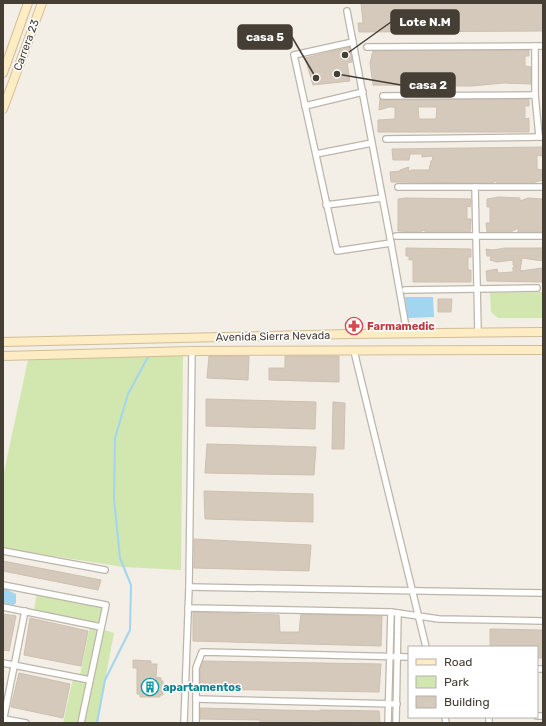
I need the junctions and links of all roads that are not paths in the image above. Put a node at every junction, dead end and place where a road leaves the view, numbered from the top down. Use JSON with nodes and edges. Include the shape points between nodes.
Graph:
{"nodes":[{"id":1,"x":28,"y":3,"type":"edge"},
{"id":2,"x":42,"y":3,"type":"edge"},
{"id":3,"x":347,"y":11,"type":"dead end"},
{"id":4,"x":353,"y":42,"type":"junction"},
{"id":5,"x":535,"y":46,"type":"junction"},
{"id":6,"x":543,"y":46,"type":"edge"},
{"id":7,"x":367,"y":47,"type":"dead end"},
{"id":8,"x":3,"y":73,"type":"edge"},
{"id":9,"x":363,"y":92,"type":"junction"},
{"id":10,"x":535,"y":95,"type":"junction"},
{"id":11,"x":383,"y":96,"type":"dead end"},
{"id":12,"x":305,"y":106,"type":"junction"},
{"id":13,"x":3,"y":109,"type":"edge"},
{"id":14,"x":541,"y":137,"type":"edge"},
{"id":15,"x":386,"y":139,"type":"dead end"},
{"id":16,"x":372,"y":143,"type":"junction"},
{"id":17,"x":316,"y":154,"type":"junction"},
{"id":18,"x":398,"y":187,"type":"dead end"},
{"id":19,"x":475,"y":187,"type":"junction"},
{"id":20,"x":543,"y":187,"type":"edge"},
{"id":21,"x":382,"y":198,"type":"junction"},
{"id":22,"x":326,"y":205,"type":"junction"},
{"id":23,"x":476,"y":235,"type":"junction"},
{"id":24,"x":396,"y":236,"type":"dead end"},
{"id":25,"x":543,"y":236,"type":"edge"},
{"id":26,"x":392,"y":243,"type":"junction"},
{"id":27,"x":537,"y":288,"type":"dead end"},
{"id":28,"x":477,"y":289,"type":"junction"},
{"id":29,"x":405,"y":290,"type":"dead end"},
{"id":30,"x":478,"y":332,"type":"junction"},
{"id":31,"x":543,"y":332,"type":"edge"},
{"id":32,"x":407,"y":333,"type":"junction"},
{"id":33,"x":3,"y":342,"type":"edge"},
{"id":34,"x":543,"y":350,"type":"edge"},
{"id":35,"x":192,"y":351,"type":"junction"},
{"id":36,"x":354,"y":351,"type":"junction"},
{"id":37,"x":3,"y":356,"type":"edge"},
{"id":38,"x":3,"y":550,"type":"edge"},
{"id":39,"x":105,"y":570,"type":"dead end"},
{"id":40,"x":3,"y":585,"type":"edge"},
{"id":41,"x":189,"y":587,"type":"junction"},
{"id":42,"x":413,"y":591,"type":"junction"},
{"id":43,"x":543,"y":593,"type":"edge"},
{"id":44,"x":3,"y":607,"type":"edge"},
{"id":45,"x":188,"y":608,"type":"junction"},
{"id":46,"x":25,"y":611,"type":"junction"},
{"id":47,"x":391,"y":612,"type":"junction"},
{"id":48,"x":398,"y":613,"type":"junction"},
{"id":49,"x":418,"y":615,"type":"junction"},
{"id":50,"x":543,"y":621,"type":"edge"},
{"id":51,"x":101,"y":627,"type":"junction"},
{"id":52,"x":426,"y":646,"type":"edge"},
{"id":53,"x":389,"y":656,"type":"junction"},
{"id":54,"x":397,"y":656,"type":"junction"},
{"id":55,"x":408,"y":657,"type":"edge"},
{"id":56,"x":3,"y":663,"type":"edge"},
{"id":57,"x":15,"y":665,"type":"junction"},
{"id":58,"x":90,"y":680,"type":"junction"},
{"id":59,"x":196,"y":699,"type":"junction"},
{"id":60,"x":388,"y":704,"type":"junction"},
{"id":61,"x":397,"y":704,"type":"junction"},
{"id":62,"x":3,"y":720,"type":"edge"},
{"id":63,"x":26,"y":723,"type":"edge"},
{"id":64,"x":81,"y":723,"type":"edge"},
{"id":65,"x":184,"y":723,"type":"edge"},
{"id":66,"x":196,"y":723,"type":"edge"},
{"id":67,"x":388,"y":723,"type":"edge"},
{"id":68,"x":396,"y":723,"type":"edge"}],
"edges":[{"from":1,"to":8,"type":"main road","name":"Carrera 23"},
{"from":2,"to":13,"type":"main road","name":"Carrera 23"},
{"from":3,"to":4,"type":"street"},
{"from":4,"to":9,"type":"street"},
{"from":4,"to":12,"type":"street","via":[[294,55]]},
{"from":5,"to":6,"type":"street"},
{"from":5,"to":7,"type":"street"},
{"from":5,"to":10,"type":"street"},
{"from":9,"to":12,"type":"street"},
{"from":9,"to":16,"type":"street"},
{"from":10,"to":11,"type":"street"},
{"from":10,"to":14,"type":"street"},
{"from":12,"to":17,"type":"street"},
{"from":14,"to":15,"type":"street"},
{"from":16,"to":17,"type":"street"},
{"from":16,"to":21,"type":"street"},
{"from":17,"to":22,"type":"street"},
{"from":18,"to":19,"type":"street"},
{"from":19,"to":20,"type":"street"},
{"from":19,"to":23,"type":"street"},
{"from":21,"to":22,"type":"street"},
{"from":21,"to":26,"type":"street"},
{"from":22,"to":26,"type":"street","via":[[337,251]]},
{"from":23,"to":24,"type":"street"},
{"from":23,"to":25,"type":"street"},
{"from":23,"to":28,"type":"street"},
{"from":26,"to":32,"type":"street"},
{"from":27,"to":28,"type":"street"},
{"from":28,"to":29,"type":"street"},
{"from":28,"to":30,"type":"street"},
{"from":30,"to":31,"type":"main road","name":"Avenida Sierra Nevada"},
{"from":30,"to":32,"type":"main road","name":"Avenida Sierra Nevada"},
{"from":32,"to":33,"type":"main road","name":"Avenida Sierra Nevada"},
{"from":34,"to":36,"type":"main road","name":"Avenida Sierra Nevada"},
{"from":35,"to":36,"type":"main road","name":"Avenida Sierra Nevada"},
{"from":35,"to":37,"type":"main road","name":"Avenida Sierra Nevada"},
{"from":35,"to":41,"type":"street"},
{"from":36,"to":42,"type":"street"},
{"from":38,"to":39,"type":"street"},
{"from":40,"to":51,"type":"street","via":[[106,605]]},
{"from":41,"to":42,"type":"street"},
{"from":41,"to":45,"type":"street"},
{"from":42,"to":43,"type":"street"},
{"from":42,"to":49,"type":"street"},
{"from":44,"to":46,"type":"street"},
{"from":45,"to":47,"type":"street"},
{"from":45,"to":65,"type":"street"},
{"from":46,"to":51,"type":"street"},
{"from":46,"to":57,"type":"street"},
{"from":47,"to":48,"type":"street"},
{"from":47,"to":53,"type":"street"},
{"from":48,"to":49,"type":"street"},
{"from":48,"to":54,"type":"street"},
{"from":49,"to":50,"type":"street","via":[[439,619]]},
{"from":49,"to":52,"type":"street"},
{"from":51,"to":58,"type":"street"},
{"from":53,"to":54,"type":"street"},
{"from":53,"to":59,"type":"street","via":[[202,652],[196,668]]},
{"from":53,"to":60,"type":"street"},
{"from":54,"to":55,"type":"street"},
{"from":54,"to":61,"type":"street"},
{"from":56,"to":57,"type":"street"},
{"from":57,"to":58,"type":"street"},
{"from":57,"to":62,"type":"street"},
{"from":58,"to":64,"type":"street"},
{"from":59,"to":60,"type":"street"},
{"from":59,"to":66,"type":"street"},
{"from":60,"to":61,"type":"street"},
{"from":60,"to":67,"type":"street"},
{"from":61,"to":68,"type":"street"},
{"from":62,"to":63,"type":"street"}]}
